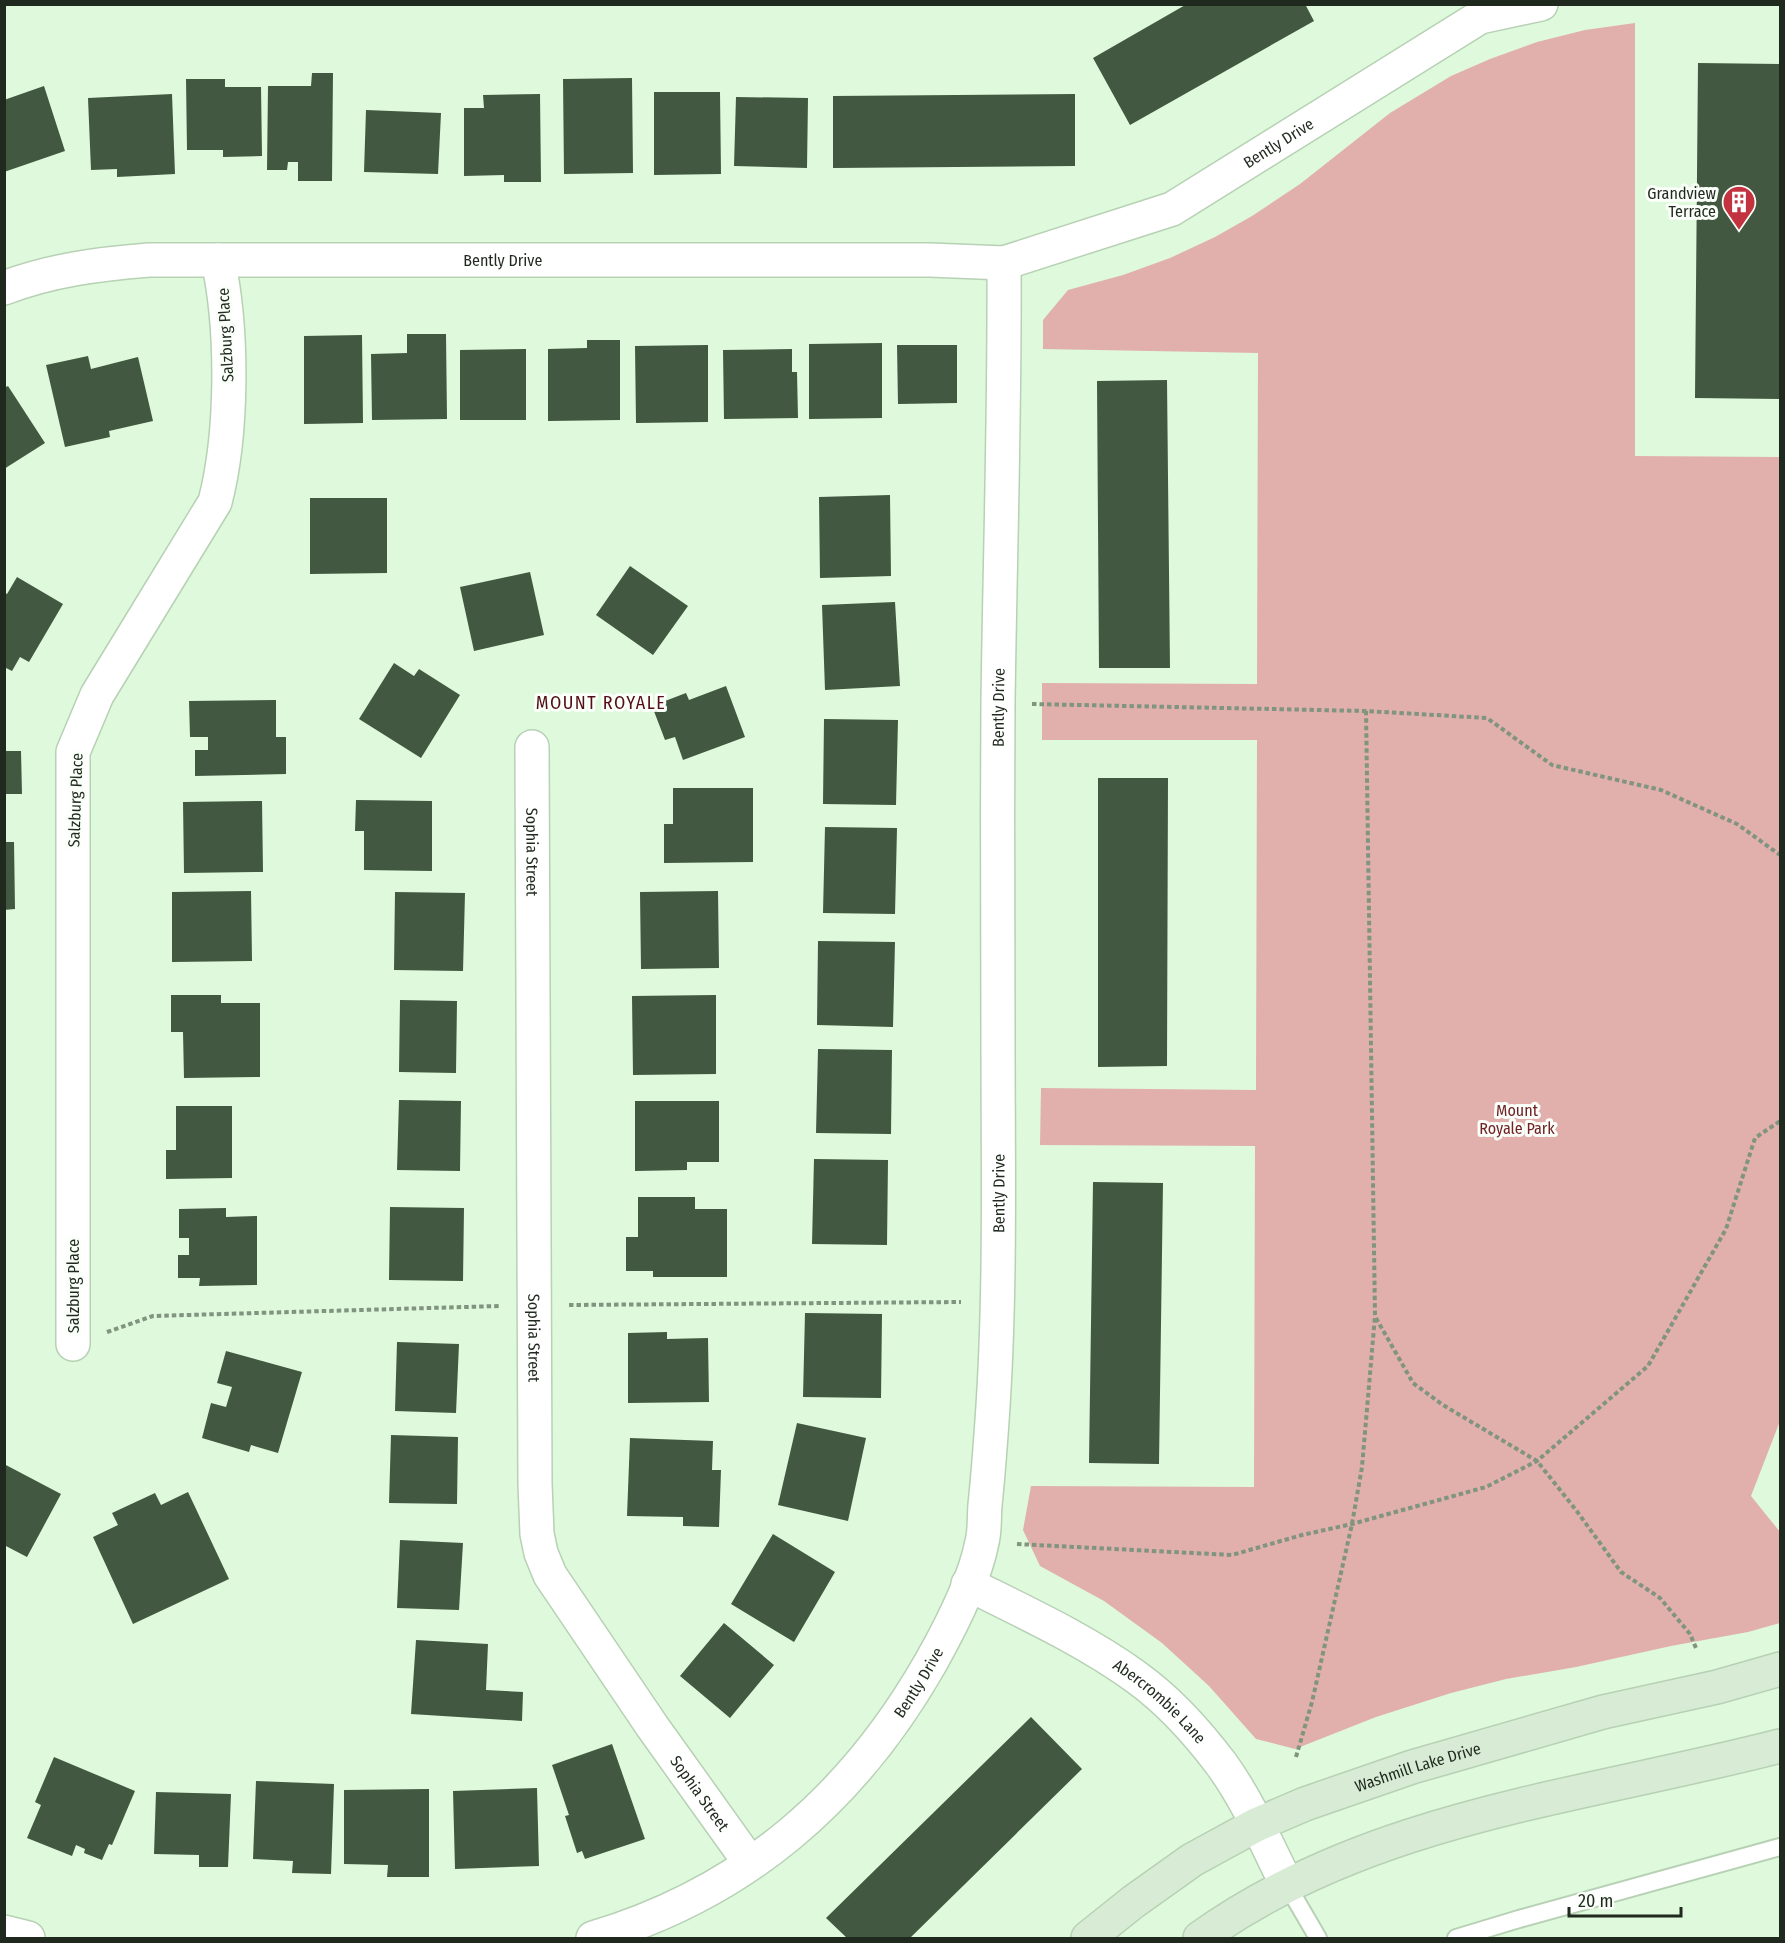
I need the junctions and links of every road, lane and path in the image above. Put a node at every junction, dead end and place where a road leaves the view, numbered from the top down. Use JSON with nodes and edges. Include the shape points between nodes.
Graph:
{"nodes":[{"id":1,"x":1541,"y":4,"type":"edge"},
{"id":2,"x":218,"y":260,"type":"junction"},
{"id":3,"x":1004,"y":263,"type":"junction"},
{"id":4,"x":4,"y":288,"type":"edge"},
{"id":5,"x":998,"y":703,"type":"junction"},
{"id":6,"x":1365,"y":711,"type":"junction"},
{"id":7,"x":532,"y":747,"type":"dead end"},
{"id":8,"x":1780,"y":855,"type":"edge"},
{"id":9,"x":1780,"y":1121,"type":"edge"},
{"id":10,"x":1375,"y":1316,"type":"junction"},
{"id":11,"x":73,"y":1344,"type":"dead end"},
{"id":12,"x":1537,"y":1461,"type":"junction"},
{"id":13,"x":1352,"y":1524,"type":"junction"},
{"id":14,"x":982,"y":1543,"type":"junction"},
{"id":15,"x":968,"y":1584,"type":"junction"},
{"id":16,"x":1696,"y":1648,"type":"dead end"},
{"id":17,"x":1780,"y":1670,"type":"edge"},
{"id":18,"x":1780,"y":1749,"type":"edge"},
{"id":19,"x":1296,"y":1757,"type":"dead end"},
{"id":20,"x":1256,"y":1825,"type":"junction"},
{"id":21,"x":1780,"y":1847,"type":"edge"},
{"id":22,"x":750,"y":1863,"type":"junction"},
{"id":23,"x":1287,"y":1885,"type":"junction"},
{"id":24,"x":4,"y":1932,"type":"edge"},
{"id":25,"x":28,"y":1938,"type":"edge"},
{"id":26,"x":593,"y":1938,"type":"edge"},
{"id":27,"x":1088,"y":1938,"type":"edge"},
{"id":28,"x":1200,"y":1938,"type":"edge"},
{"id":29,"x":1318,"y":1938,"type":"edge"},
{"id":30,"x":1456,"y":1938,"type":"edge"}],
"edges":[{"from":1,"to":3,"type":"street","name":"Bently Drive","via":[[1480,16],[1172,208]]},
{"from":2,"to":3,"type":"street","name":"Bently Drive"},
{"from":2,"to":4,"type":"street","name":"Bently Drive","via":[[107,263],[65,270]]},
{"from":2,"to":11,"type":"street","name":"Salzburg Place","via":[[226,323],[228,392],[223,474],[215,502],[97,694],[73,752]]},
{"from":3,"to":5,"type":"street","name":"Bently Drive"},
{"from":5,"to":6,"type":"path"},
{"from":5,"to":14,"type":"street","name":"Bently Drive","via":[[998,1302]]},
{"from":6,"to":8,"type":"path","via":[[1487,718],[1552,765],[1661,790],[1737,824]]},
{"from":6,"to":10,"type":"path"},
{"from":7,"to":22,"type":"street","name":"Sophia Street","via":[[537,1534],[550,1575],[581,1623]]},
{"from":9,"to":12,"type":"path","via":[[1755,1138],[1726,1228],[1648,1365]]},
{"from":10,"to":12,"type":"path","via":[[1413,1383]]},
{"from":10,"to":13,"type":"path","via":[[1362,1467]]},
{"from":12,"to":13,"type":"path","via":[[1486,1487]]},
{"from":12,"to":16,"type":"path","via":[[1621,1572],[1660,1598],[1690,1634]]},
{"from":13,"to":14,"type":"path","via":[[1232,1555]]},
{"from":13,"to":19,"type":"path"},
{"from":14,"to":15,"type":"street","name":"Bently Drive"},
{"from":15,"to":20,"type":"street","name":"Abercrombie Lane","via":[[1060,1630],[1136,1677],[1179,1716],[1222,1765]]},
{"from":15,"to":22,"type":"street","name":"Bently Drive","via":[[932,1660],[870,1755],[813,1815]]},
{"from":17,"to":20,"type":"street","name":"Washmill Lake Drive","via":[[1603,1712],[1412,1767]]},
{"from":18,"to":23,"type":"street","via":[[1566,1794],[1424,1831],[1352,1856]]},
{"from":20,"to":23,"type":"street","name":"Abercrombie Lane"},
{"from":20,"to":27,"type":"street","name":"Washmill Lake Drive","via":[[1192,1860]]},
{"from":21,"to":30,"type":"lane"},
{"from":22,"to":26,"type":"street","name":"Bently Drive","via":[[656,1917]]},
{"from":23,"to":28,"type":"street"},
{"from":23,"to":29,"type":"lane"},
{"from":24,"to":25,"type":"street"}]}
